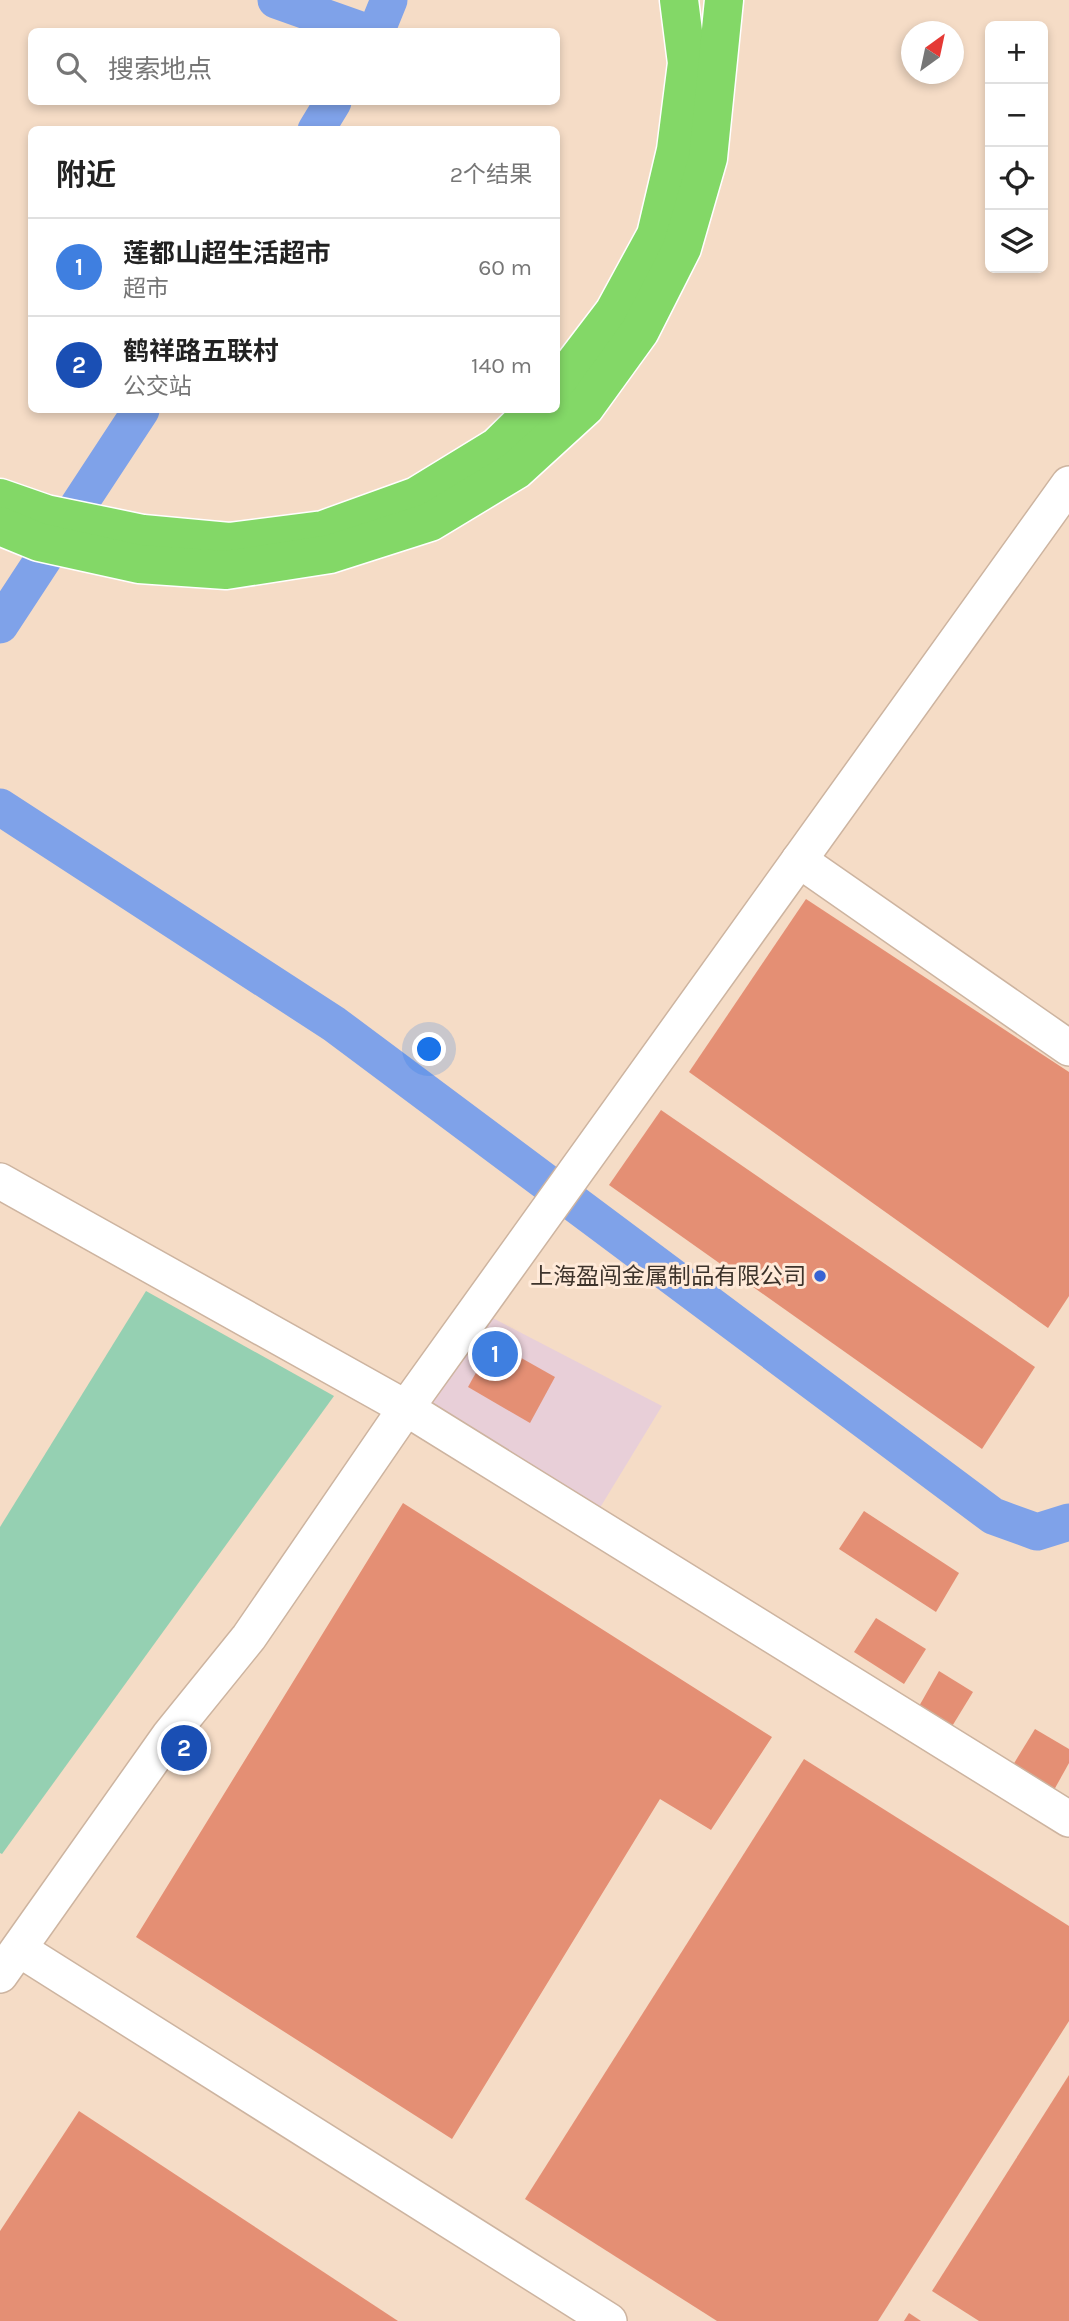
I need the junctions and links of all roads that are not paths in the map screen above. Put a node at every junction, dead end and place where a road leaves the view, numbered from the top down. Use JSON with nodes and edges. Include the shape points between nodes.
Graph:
{"nodes":[{"id":1,"x":679,"y":0,"type":"edge"},
{"id":2,"x":724,"y":0,"type":"edge"},
{"id":3,"x":560,"y":383,"type":"edge"},
{"id":4,"x":532,"y":413,"type":"edge"},
{"id":5,"x":1069,"y":484,"type":"edge"},
{"id":6,"x":0,"y":498,"type":"edge"},
{"id":7,"x":0,"y":526,"type":"edge"},
{"id":8,"x":141,"y":549,"type":"junction"},
{"id":9,"x":799,"y":860,"type":"junction"},
{"id":10,"x":1069,"y":1048,"type":"edge"},
{"id":11,"x":0,"y":1181,"type":"edge"},
{"id":12,"x":406,"y":1408,"type":"junction"},
{"id":13,"x":1069,"y":1819,"type":"edge"},
{"id":14,"x":9,"y":1962,"type":"edge"},
{"id":15,"x":609,"y":2321,"type":"edge"}],
"edges":[{"from":1,"to":3,"type":"highway","via":[[687,63],[676,150],[656,235],[614,312]]},
{"from":2,"to":8,"type":"highway","via":[[708,158],[682,248],[640,331],[585,407],[516,470],[430,522],[330,554],[226,570]]},
{"from":4,"to":8,"type":"highway","via":[[497,447],[417,496],[323,530]]},
{"from":5,"to":9,"type":"street"},
{"from":6,"to":8,"type":"highway"},
{"from":7,"to":8,"type":"highway","via":[[40,541]]},
{"from":9,"to":10,"type":"street"},
{"from":9,"to":12,"type":"street"},
{"from":11,"to":12,"type":"street"},
{"from":12,"to":13,"type":"street"},
{"from":12,"to":14,"type":"street","via":[[248,1637],[169,1736]]},
{"from":14,"to":15,"type":"street"}]}
